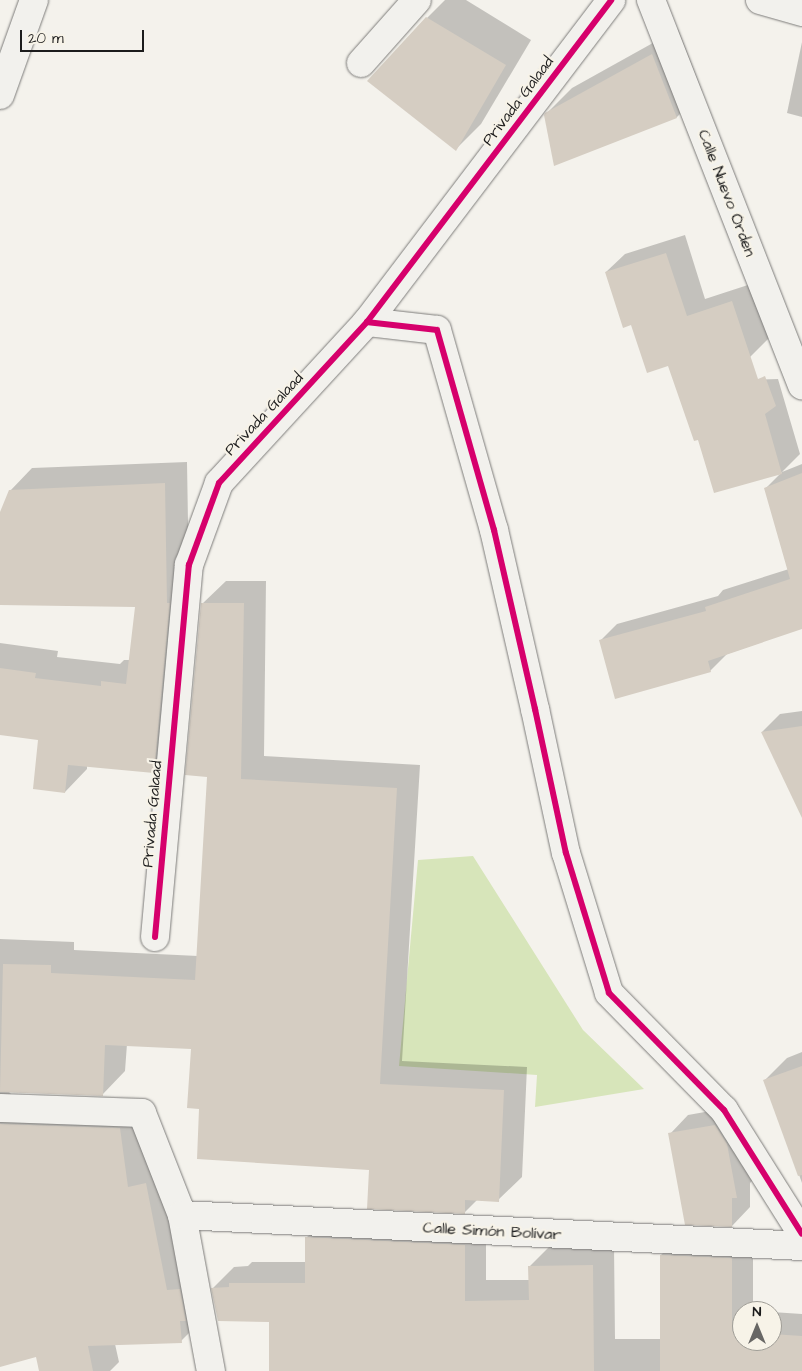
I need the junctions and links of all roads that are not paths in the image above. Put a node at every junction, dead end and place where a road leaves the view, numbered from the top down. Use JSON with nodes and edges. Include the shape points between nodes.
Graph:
{"nodes":[{"id":1,"x":34,"y":0,"type":"edge"},
{"id":2,"x":417,"y":0,"type":"edge"},
{"id":3,"x":611,"y":0,"type":"edge"},
{"id":4,"x":651,"y":0,"type":"edge"},
{"id":5,"x":760,"y":0,"type":"edge"},
{"id":6,"x":802,"y":12,"type":"edge"},
{"id":7,"x":361,"y":63,"type":"dead end"},
{"id":8,"x":0,"y":95,"type":"edge"},
{"id":9,"x":367,"y":322,"type":"junction"},
{"id":10,"x":802,"y":385,"type":"edge"},
{"id":11,"x":155,"y":937,"type":"dead end"},
{"id":12,"x":0,"y":1108,"type":"edge"},
{"id":13,"x":182,"y":1215,"type":"junction"},
{"id":14,"x":802,"y":1234,"type":"edge"},
{"id":15,"x":802,"y":1246,"type":"edge"},
{"id":16,"x":211,"y":1371,"type":"edge"}],
"edges":[{"from":1,"to":8,"type":"street"},
{"from":2,"to":7,"type":"street"},
{"from":3,"to":9,"type":"street","name":"Privada Galaad"},
{"from":4,"to":10,"type":"street","name":"Calle Nuevo Órden"},
{"from":5,"to":6,"type":"street"},
{"from":9,"to":11,"type":"street","name":"Privada Galaad","via":[[219,483],[189,565]]},
{"from":9,"to":14,"type":"street","via":[[437,330],[494,530],[566,853],[609,993],[724,1110]]},
{"from":12,"to":13,"type":"street","via":[[142,1113]]},
{"from":13,"to":15,"type":"street","name":"Calle Simón Bolívar"},
{"from":13,"to":16,"type":"street"}]}
